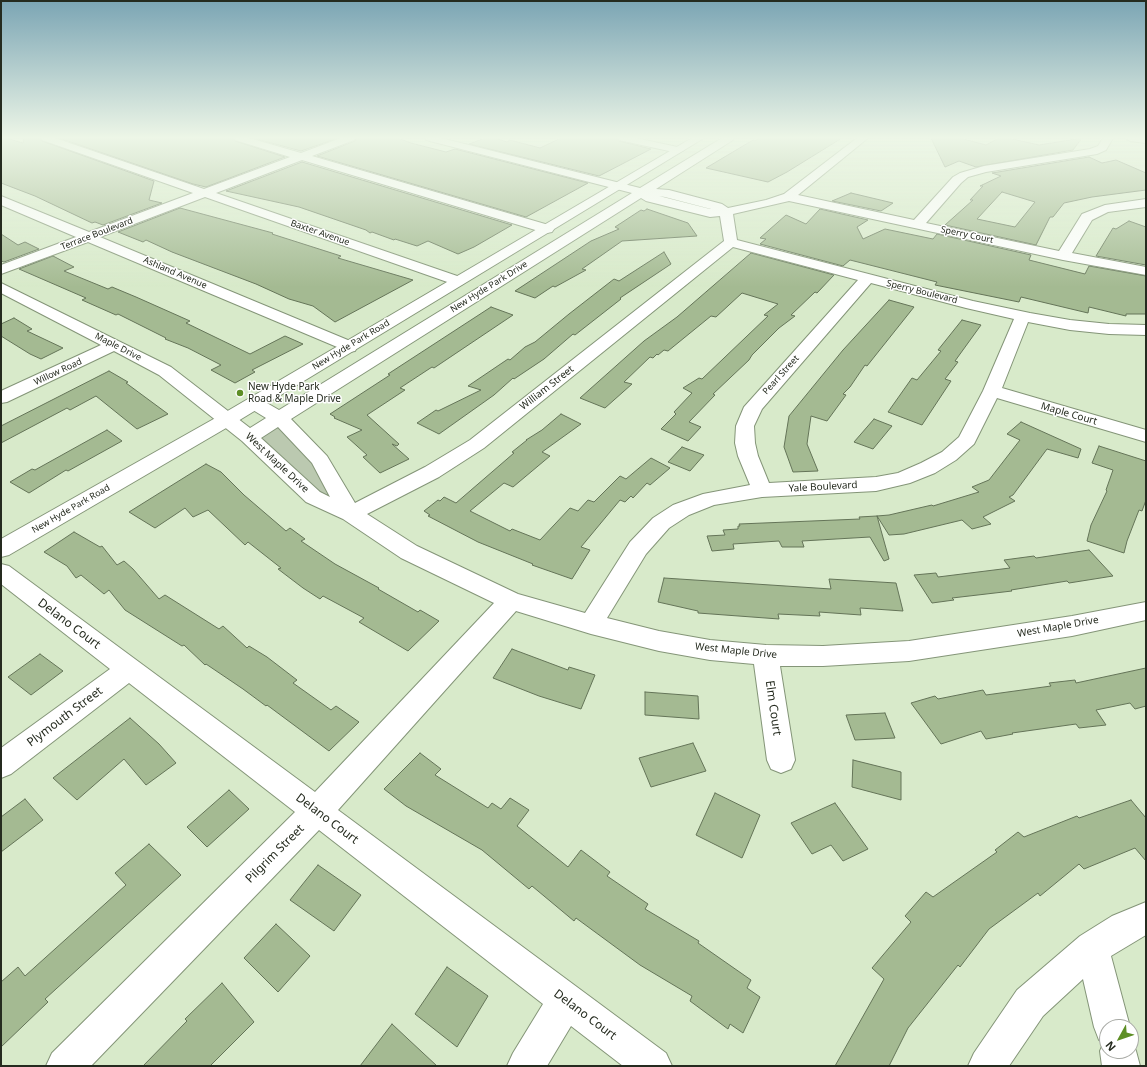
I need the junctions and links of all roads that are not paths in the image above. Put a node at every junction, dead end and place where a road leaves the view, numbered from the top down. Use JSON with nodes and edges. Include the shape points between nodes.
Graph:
{"nodes":[{"id":1,"x":190,"y":188,"type":"edge"},
{"id":2,"x":219,"y":188,"type":"edge"},
{"id":3,"x":410,"y":188,"type":"edge"},
{"id":4,"x":615,"y":188,"type":"edge"},
{"id":5,"x":625,"y":188,"type":"edge"},
{"id":6,"x":649,"y":188,"type":"edge"},
{"id":7,"x":800,"y":188,"type":"edge"},
{"id":8,"x":950,"y":188,"type":"edge"},
{"id":9,"x":642,"y":192,"type":"junction"},
{"id":10,"x":205,"y":193,"type":"junction"},
{"id":11,"x":788,"y":197,"type":"junction"},
{"id":12,"x":1,"y":200,"type":"edge"},
{"id":13,"x":1146,"y":203,"type":"edge"},
{"id":14,"x":1128,"y":206,"type":"junction"},
{"id":15,"x":726,"y":212,"type":"junction"},
{"id":16,"x":1146,"y":214,"type":"edge"},
{"id":17,"x":917,"y":225,"type":"junction"},
{"id":18,"x":547,"y":228,"type":"junction"},
{"id":19,"x":89,"y":237,"type":"junction"},
{"id":20,"x":731,"y":242,"type":"junction"},
{"id":21,"x":1063,"y":256,"type":"junction"},
{"id":22,"x":1,"y":270,"type":"edge"},
{"id":23,"x":1146,"y":271,"type":"edge"},
{"id":24,"x":868,"y":278,"type":"junction"},
{"id":25,"x":458,"y":280,"type":"junction"},
{"id":26,"x":1,"y":287,"type":"edge"},
{"id":27,"x":1023,"y":316,"type":"junction"},
{"id":28,"x":1146,"y":330,"type":"edge"},
{"id":29,"x":114,"y":345,"type":"junction"},
{"id":30,"x":349,"y":347,"type":"junction"},
{"id":31,"x":992,"y":392,"type":"junction"},
{"id":32,"x":1,"y":398,"type":"edge"},
{"id":33,"x":254,"y":403,"type":"junction"},
{"id":34,"x":280,"y":418,"type":"junction"},
{"id":35,"x":226,"y":420,"type":"junction"},
{"id":36,"x":1146,"y":436,"type":"edge"},
{"id":37,"x":249,"y":437,"type":"junction"},
{"id":38,"x":762,"y":490,"type":"junction"},
{"id":39,"x":351,"y":514,"type":"junction"},
{"id":40,"x":1,"y":549,"type":"edge"},
{"id":41,"x":1,"y":572,"type":"edge"},
{"id":42,"x":511,"y":601,"type":"junction"},
{"id":43,"x":1146,"y":611,"type":"edge"},
{"id":44,"x":591,"y":624,"type":"junction"},
{"id":45,"x":766,"y":655,"type":"junction"},
{"id":46,"x":129,"y":669,"type":"junction"},
{"id":47,"x":781,"y":760,"type":"dead end"},
{"id":48,"x":1,"y":765,"type":"edge"},
{"id":49,"x":317,"y":811,"type":"junction"},
{"id":50,"x":1146,"y":918,"type":"edge"},
{"id":51,"x":1092,"y":948,"type":"junction"},
{"id":52,"x":566,"y":1000,"type":"junction"},
{"id":53,"x":1110,"y":1019,"type":"edge"},
{"id":54,"x":65,"y":1066,"type":"edge"},
{"id":55,"x":526,"y":1066,"type":"edge"},
{"id":56,"x":653,"y":1066,"type":"edge"},
{"id":57,"x":987,"y":1066,"type":"edge"}],
"edges":[{"from":1,"to":10,"type":"street","name":"Baxter Avenue"},
{"from":2,"to":10,"type":"street","name":"Terrace Boulevard"},
{"from":3,"to":18,"type":"street"},
{"from":4,"to":18,"type":"street","name":"New Hyde Park Road"},
{"from":5,"to":9,"type":"street"},
{"from":6,"to":9,"type":"street","name":"New Hyde Park Drive"},
{"from":7,"to":11,"type":"street"},
{"from":8,"to":17,"type":"street"},
{"from":9,"to":15,"type":"street","via":[[665,193],[718,207]]},
{"from":9,"to":34,"type":"street","name":"New Hyde Park Drive"},
{"from":10,"to":19,"type":"street","name":"Terrace Boulevard"},
{"from":10,"to":25,"type":"street","name":"Baxter Avenue"},
{"from":11,"to":15,"type":"street"},
{"from":11,"to":17,"type":"street","name":"Sperry Court"},
{"from":12,"to":19,"type":"street","name":"Ashland Avenue"},
{"from":13,"to":14,"type":"street"},
{"from":14,"to":16,"type":"street"},
{"from":14,"to":21,"type":"street","via":[[1087,217]]},
{"from":15,"to":20,"type":"street"},
{"from":17,"to":21,"type":"street","name":"Sperry Court"},
{"from":18,"to":25,"type":"street","name":"New Hyde Park Road"},
{"from":19,"to":22,"type":"street","name":"Terrace Boulevard"},
{"from":19,"to":30,"type":"street","name":"Ashland Avenue"},
{"from":20,"to":24,"type":"street","name":"Sperry Boulevard"},
{"from":20,"to":39,"type":"street","name":"William Street","via":[[477,444],[432,472]]},
{"from":21,"to":23,"type":"street","name":"Sperry Court"},
{"from":24,"to":27,"type":"street","name":"Sperry Boulevard"},
{"from":24,"to":38,"type":"street","name":"Pearl Street","via":[[753,407],[745,426],[745,443]]},
{"from":25,"to":30,"type":"street","name":"New Hyde Park Road"},
{"from":26,"to":29,"type":"street","name":"Maple Drive","via":[[15,301]]},
{"from":27,"to":28,"type":"street","name":"Sperry Boulevard","via":[[1070,325]]},
{"from":27,"to":31,"type":"street","name":"Yale Boulevard"},
{"from":29,"to":32,"type":"street","name":"Willow Road"},
{"from":29,"to":35,"type":"street","name":"Maple Drive","via":[[165,371]]},
{"from":30,"to":33,"type":"street","name":"New Hyde Park Road"},
{"from":31,"to":36,"type":"street","name":"Maple Court"},
{"from":31,"to":38,"type":"street","name":"Yale Boulevard","via":[[968,440],[949,456],[928,468],[903,478],[876,484]]},
{"from":33,"to":34,"type":"street","name":"West Maple Drive"},
{"from":33,"to":35,"type":"street","name":"New Hyde Park Road"},
{"from":34,"to":37,"type":"street","name":"New Hyde Park Drive"},
{"from":34,"to":39,"type":"street","name":"West Maple Drive","via":[[320,460]]},
{"from":35,"to":37,"type":"street","name":"West Maple Drive"},
{"from":35,"to":40,"type":"street","name":"New Hyde Park Road"},
{"from":37,"to":39,"type":"street","name":"West Maple Drive","via":[[313,496]]},
{"from":38,"to":44,"type":"street","name":"Yale Boulevard","via":[[710,499],[681,510],[661,523],[638,548]]},
{"from":39,"to":42,"type":"street","name":"West Maple Drive","via":[[409,552]]},
{"from":41,"to":46,"type":"street","name":"Delano Court"},
{"from":42,"to":44,"type":"street","name":"West Maple Drive"},
{"from":42,"to":49,"type":"street","name":"Pilgrim Street"},
{"from":43,"to":45,"type":"street","name":"West Maple Drive","via":[[1072,626],[909,652],[823,656]]},
{"from":44,"to":45,"type":"street","name":"West Maple Drive","via":[[659,641],[710,650]]},
{"from":45,"to":47,"type":"street","name":"Elm Court"},
{"from":46,"to":48,"type":"street","name":"Plymouth Street"},
{"from":46,"to":49,"type":"street","name":"Delano Court"},
{"from":49,"to":52,"type":"street","name":"Delano Court"},
{"from":49,"to":54,"type":"street","name":"Pilgrim Street"},
{"from":50,"to":51,"type":"street"},
{"from":51,"to":53,"type":"street"},
{"from":51,"to":57,"type":"street","via":[[1030,1003]]},
{"from":52,"to":55,"type":"street"},
{"from":52,"to":56,"type":"street","name":"Delano Court"}]}
